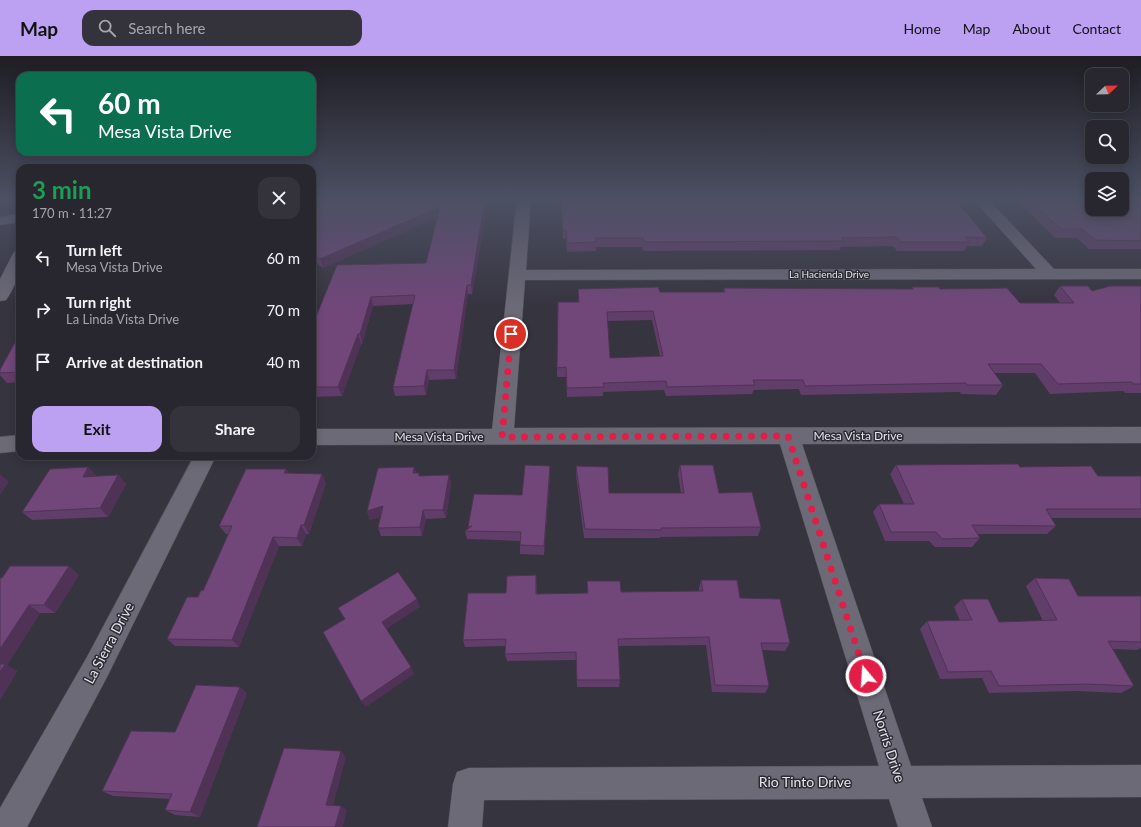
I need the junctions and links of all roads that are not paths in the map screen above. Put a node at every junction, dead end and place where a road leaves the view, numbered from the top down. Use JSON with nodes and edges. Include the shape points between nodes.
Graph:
{"nodes":[{"id":1,"x":521,"y":235,"type":"edge"},
{"id":2,"x":1014,"y":235,"type":"edge"},
{"id":3,"x":16,"y":263,"type":"edge"},
{"id":4,"x":1050,"y":274,"type":"junction"},
{"id":5,"x":1141,"y":274,"type":"edge"},
{"id":6,"x":517,"y":275,"type":"junction"},
{"id":7,"x":0,"y":296,"type":"edge"},
{"id":8,"x":1141,"y":435,"type":"edge"},
{"id":9,"x":788,"y":436,"type":"junction"},
{"id":10,"x":316,"y":437,"type":"edge"},
{"id":11,"x":502,"y":437,"type":"junction"},
{"id":12,"x":16,"y":443,"type":"edge"},
{"id":13,"x":0,"y":445,"type":"edge"},
{"id":14,"x":203,"y":460,"type":"edge"},
{"id":15,"x":1141,"y":781,"type":"edge"},
{"id":16,"x":900,"y":782,"type":"junction"},
{"id":17,"x":8,"y":827,"type":"edge"},
{"id":18,"x":465,"y":827,"type":"edge"},
{"id":19,"x":915,"y":827,"type":"edge"}],
"edges":[{"from":1,"to":6,"type":"street"},
{"from":2,"to":4,"type":"street"},
{"from":3,"to":7,"type":"street"},
{"from":4,"to":5,"type":"street","name":"La Hacienda Drive"},
{"from":4,"to":6,"type":"street","name":"La Hacienda Drive"},
{"from":6,"to":11,"type":"street"},
{"from":8,"to":9,"type":"street","name":"Mesa Vista Drive"},
{"from":9,"to":11,"type":"street","name":"Mesa Vista Drive"},
{"from":9,"to":16,"type":"street","name":"Norris Drive"},
{"from":10,"to":11,"type":"street","name":"Mesa Vista Drive"},
{"from":12,"to":13,"type":"street"},
{"from":14,"to":17,"type":"street","name":"La Sierra Drive","via":[[97,666]]},
{"from":15,"to":16,"type":"street","name":"Rio Tinto Drive"},
{"from":16,"to":18,"type":"street","name":"Rio Tinto Drive","via":[[469,784]]},
{"from":16,"to":19,"type":"street","name":"Norris Drive"}]}
